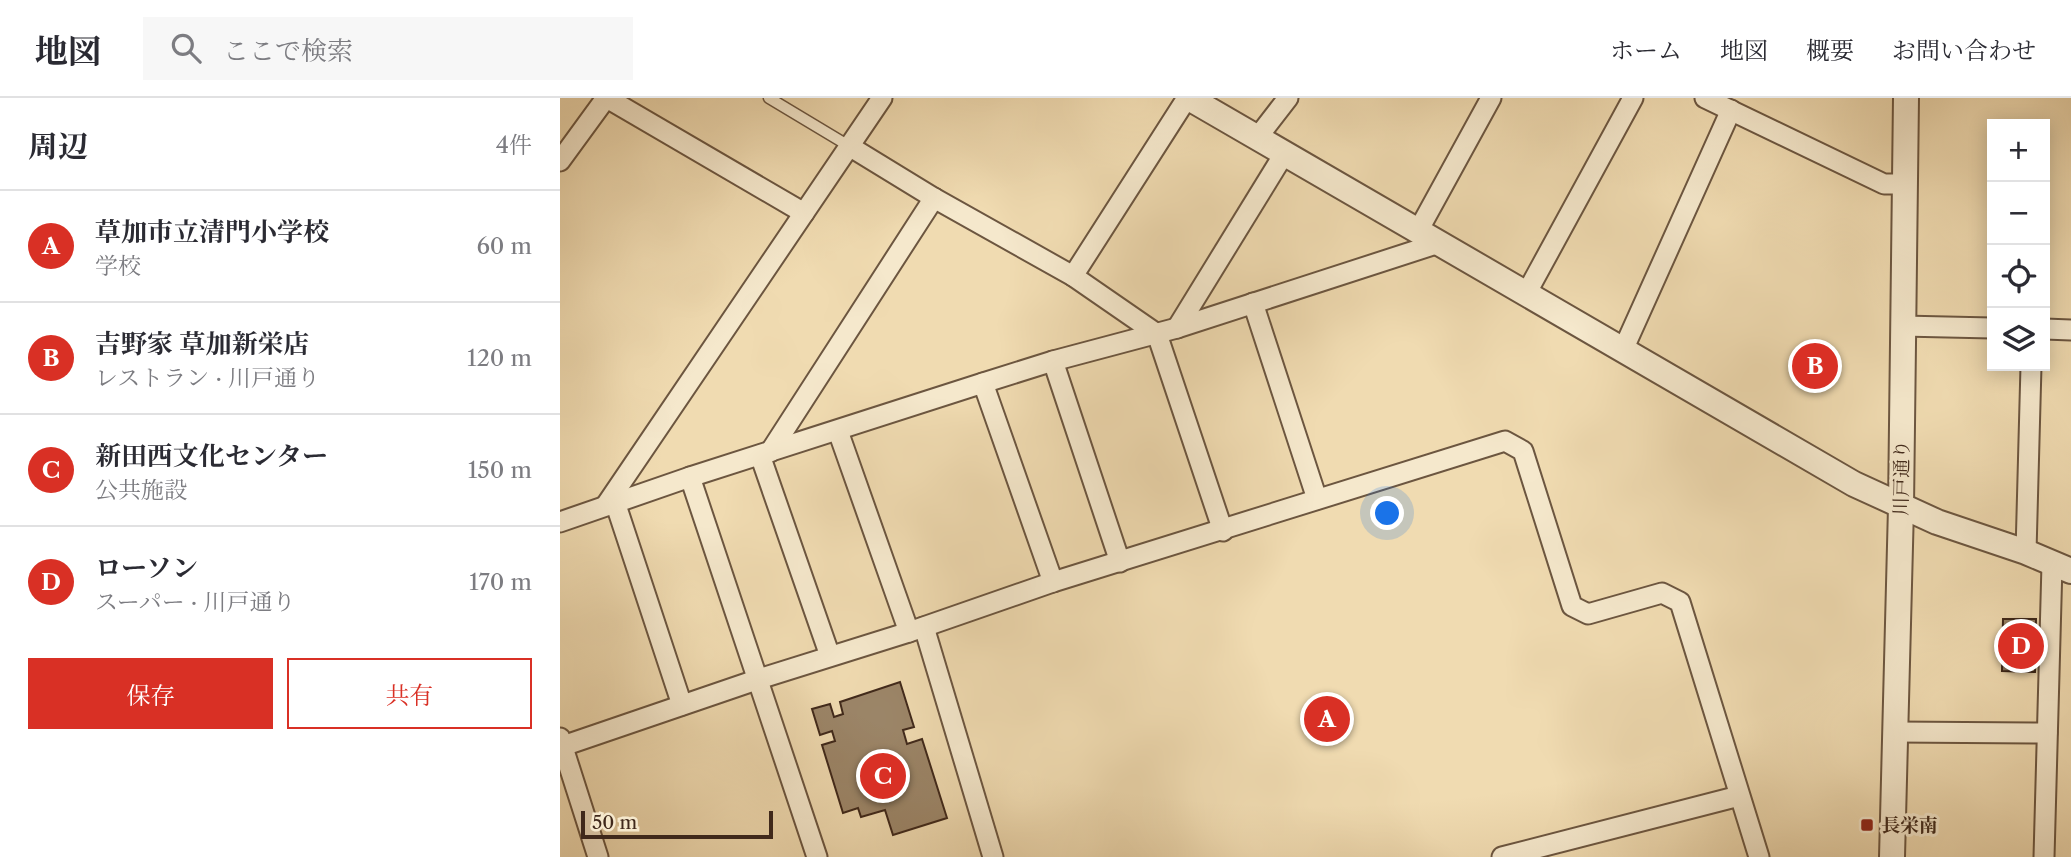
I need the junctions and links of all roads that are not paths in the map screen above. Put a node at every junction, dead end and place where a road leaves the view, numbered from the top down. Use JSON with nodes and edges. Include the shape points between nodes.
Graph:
{"nodes":[{"id":1,"x":607,"y":98,"type":"edge"},
{"id":2,"x":769,"y":98,"type":"edge"},
{"id":3,"x":882,"y":98,"type":"edge"},
{"id":4,"x":1188,"y":98,"type":"edge"},
{"id":5,"x":1288,"y":98,"type":"edge"},
{"id":6,"x":1491,"y":98,"type":"edge"},
{"id":7,"x":1633,"y":98,"type":"edge"},
{"id":8,"x":1705,"y":98,"type":"edge"},
{"id":9,"x":1906,"y":98,"type":"edge"},
{"id":10,"x":1731,"y":110,"type":"junction"},
{"id":11,"x":1256,"y":138,"type":"junction"},
{"id":12,"x":849,"y":146,"type":"junction"},
{"id":13,"x":1284,"y":154,"type":"junction"},
{"id":14,"x":560,"y":161,"type":"edge"},
{"id":15,"x":1903,"y":184,"type":"junction"},
{"id":16,"x":934,"y":198,"type":"junction"},
{"id":17,"x":804,"y":213,"type":"junction"},
{"id":18,"x":1428,"y":237,"type":"junction"},
{"id":19,"x":1073,"y":276,"type":"junction"},
{"id":20,"x":1526,"y":294,"type":"junction"},
{"id":21,"x":1253,"y":303,"type":"junction"},
{"id":22,"x":1902,"y":326,"type":"junction"},
{"id":23,"x":1177,"y":328,"type":"junction"},
{"id":24,"x":1987,"y":328,"type":"edge"},
{"id":25,"x":2050,"y":329,"type":"edge"},
{"id":26,"x":2071,"y":330,"type":"edge"},
{"id":27,"x":1157,"y":334,"type":"junction"},
{"id":28,"x":1623,"y":350,"type":"junction"},
{"id":29,"x":1053,"y":361,"type":"junction"},
{"id":30,"x":2031,"y":371,"type":"edge"},
{"id":31,"x":983,"y":383,"type":"junction"},
{"id":32,"x":838,"y":430,"type":"junction"},
{"id":33,"x":765,"y":454,"type":"junction"},
{"id":34,"x":690,"y":477,"type":"junction"},
{"id":35,"x":1317,"y":499,"type":"junction"},
{"id":36,"x":610,"y":504,"type":"junction"},
{"id":37,"x":1901,"y":507,"type":"junction"},
{"id":38,"x":560,"y":522,"type":"edge"},
{"id":39,"x":1223,"y":531,"type":"junction"},
{"id":40,"x":2026,"y":552,"type":"junction"},
{"id":41,"x":1120,"y":562,"type":"junction"},
{"id":42,"x":2061,"y":568,"type":"edge"},
{"id":43,"x":1053,"y":582,"type":"junction"},
{"id":44,"x":916,"y":630,"type":"junction"},
{"id":45,"x":830,"y":656,"type":"junction"},
{"id":46,"x":758,"y":679,"type":"junction"},
{"id":47,"x":682,"y":705,"type":"junction"},
{"id":48,"x":1895,"y":732,"type":"junction"},
{"id":49,"x":2047,"y":733,"type":"junction"},
{"id":50,"x":561,"y":743,"type":"edge"},
{"id":51,"x":1739,"y":796,"type":"junction"},
{"id":52,"x":598,"y":857,"type":"edge"},
{"id":53,"x":817,"y":857,"type":"edge"},
{"id":54,"x":993,"y":857,"type":"edge"},
{"id":55,"x":1502,"y":857,"type":"edge"},
{"id":56,"x":1759,"y":857,"type":"edge"},
{"id":57,"x":1892,"y":857,"type":"edge"},
{"id":58,"x":2044,"y":857,"type":"edge"}],
"edges":[{"from":1,"to":14,"type":"street"},
{"from":1,"to":17,"type":"street"},
{"from":2,"to":12,"type":"lane"},
{"from":3,"to":12,"type":"street"},
{"from":4,"to":11,"type":"street"},
{"from":4,"to":19,"type":"street"},
{"from":5,"to":11,"type":"street"},
{"from":6,"to":18,"type":"street"},
{"from":7,"to":20,"type":"street"},
{"from":8,"to":10,"type":"street"},
{"from":9,"to":15,"type":"street","name":"川戸通り"},
{"from":10,"to":15,"type":"street","via":[[1884,184]]},
{"from":10,"to":28,"type":"street"},
{"from":11,"to":13,"type":"street"},
{"from":12,"to":16,"type":"street"},
{"from":12,"to":17,"type":"street"},
{"from":13,"to":18,"type":"street"},
{"from":13,"to":23,"type":"street"},
{"from":15,"to":22,"type":"street","name":"川戸通り"},
{"from":16,"to":19,"type":"street"},
{"from":16,"to":33,"type":"street"},
{"from":17,"to":36,"type":"street"},
{"from":18,"to":20,"type":"street"},
{"from":18,"to":21,"type":"street"},
{"from":19,"to":27,"type":"street"},
{"from":20,"to":28,"type":"street"},
{"from":21,"to":23,"type":"street"},
{"from":21,"to":35,"type":"street"},
{"from":22,"to":24,"type":"street"},
{"from":22,"to":37,"type":"street","name":"川戸通り"},
{"from":23,"to":27,"type":"street"},
{"from":25,"to":26,"type":"street"},
{"from":27,"to":29,"type":"street"},
{"from":27,"to":39,"type":"street"},
{"from":28,"to":37,"type":"street"},
{"from":29,"to":31,"type":"street"},
{"from":29,"to":41,"type":"street"},
{"from":30,"to":40,"type":"street"},
{"from":31,"to":32,"type":"street"},
{"from":31,"to":43,"type":"street"},
{"from":32,"to":33,"type":"street"},
{"from":32,"to":44,"type":"street"},
{"from":33,"to":34,"type":"street"},
{"from":33,"to":45,"type":"street"},
{"from":34,"to":36,"type":"street"},
{"from":34,"to":46,"type":"street"},
{"from":35,"to":39,"type":"street"},
{"from":35,"to":51,"type":"street","via":[[1505,441],[1523,451],[1572,606],[1588,614],[1662,593],[1680,602]]},
{"from":36,"to":38,"type":"street"},
{"from":36,"to":47,"type":"street"},
{"from":37,"to":40,"type":"street"},
{"from":37,"to":48,"type":"street","name":"川戸通り"},
{"from":39,"to":41,"type":"street"},
{"from":40,"to":42,"type":"street"},
{"from":41,"to":43,"type":"street"},
{"from":42,"to":49,"type":"street"},
{"from":43,"to":44,"type":"street"},
{"from":44,"to":45,"type":"street"},
{"from":44,"to":54,"type":"street"},
{"from":45,"to":46,"type":"street"},
{"from":46,"to":47,"type":"street"},
{"from":46,"to":53,"type":"street"},
{"from":47,"to":50,"type":"street"},
{"from":48,"to":49,"type":"street"},
{"from":48,"to":57,"type":"street","name":"川戸通り"},
{"from":49,"to":58,"type":"street"},
{"from":50,"to":52,"type":"street"},
{"from":51,"to":55,"type":"street"},
{"from":51,"to":56,"type":"street"}]}
